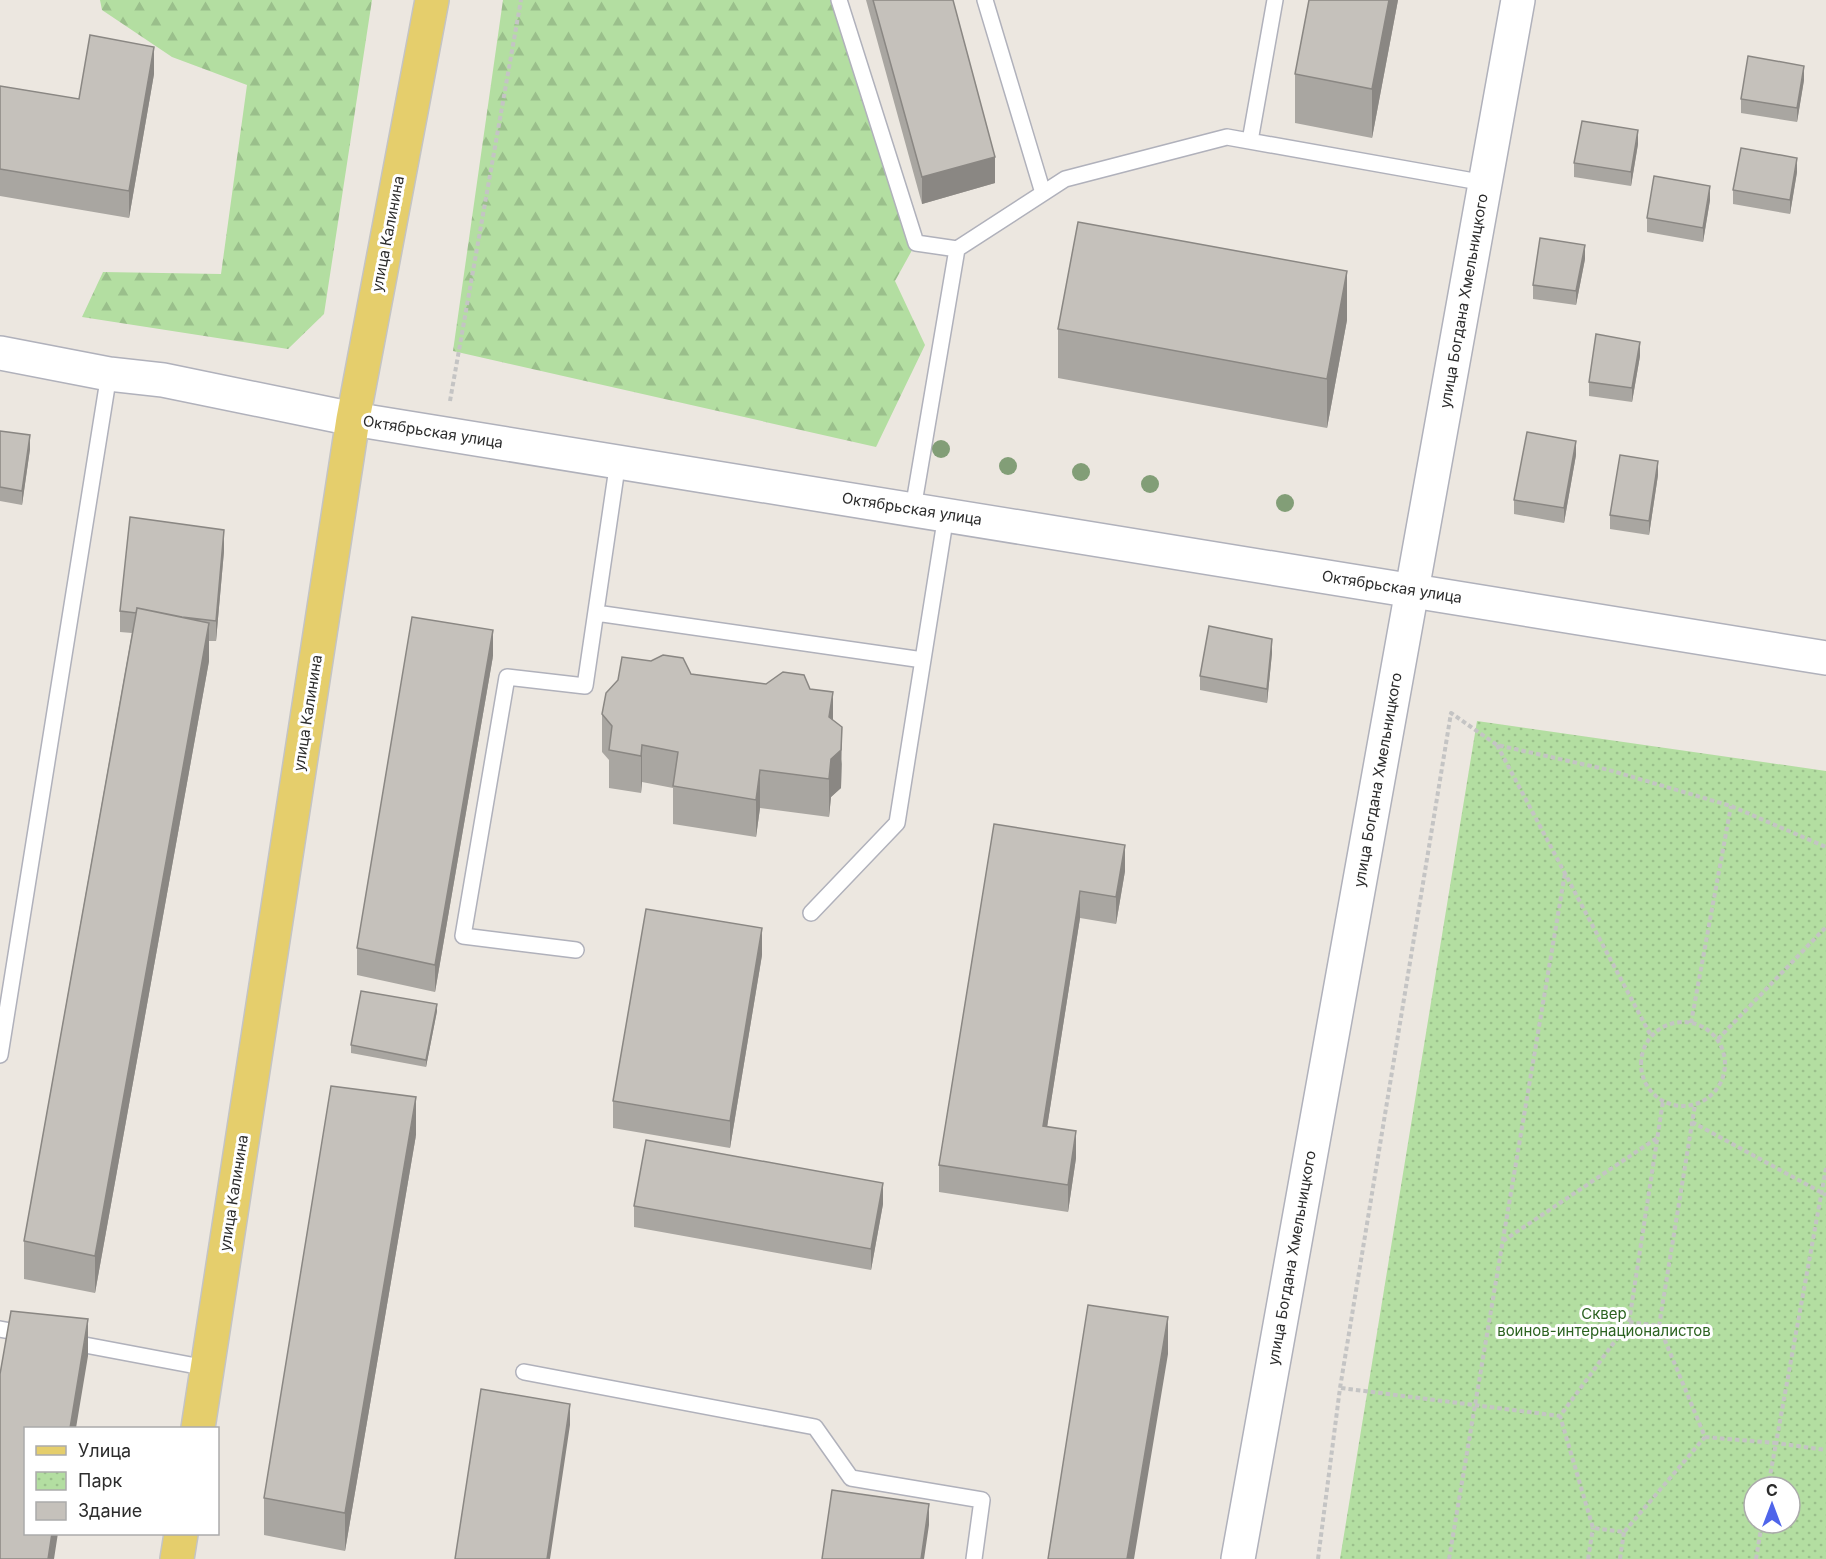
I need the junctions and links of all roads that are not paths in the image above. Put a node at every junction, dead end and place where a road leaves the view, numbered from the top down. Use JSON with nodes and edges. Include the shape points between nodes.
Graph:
{"nodes":[{"id":1,"x":432,"y":0,"type":"edge"},
{"id":2,"x":839,"y":0,"type":"edge"},
{"id":3,"x":985,"y":0,"type":"edge"},
{"id":4,"x":1275,"y":0,"type":"edge"},
{"id":5,"x":1518,"y":0,"type":"edge"},
{"id":6,"x":1250,"y":141,"type":"junction"},
{"id":7,"x":1485,"y":183,"type":"junction"},
{"id":8,"x":1043,"y":193,"type":"junction"},
{"id":9,"x":957,"y":249,"type":"junction"},
{"id":10,"x":0,"y":353,"type":"edge"},
{"id":11,"x":109,"y":374,"type":"junction"},
{"id":12,"x":353,"y":419,"type":"junction"},
{"id":13,"x":618,"y":461,"type":"junction"},
{"id":14,"x":913,"y":509,"type":"junction"},
{"id":15,"x":946,"y":515,"type":"junction"},
{"id":16,"x":1412,"y":590,"type":"junction"},
{"id":17,"x":596,"y":613,"type":"junction"},
{"id":18,"x":1826,"y":658,"type":"edge"},
{"id":19,"x":923,"y":660,"type":"junction"},
{"id":20,"x":811,"y":913,"type":"dead end"},
{"id":21,"x":576,"y":950,"type":"dead end"},
{"id":22,"x":0,"y":1055,"type":"edge"},
{"id":23,"x":0,"y":1329,"type":"edge"},
{"id":24,"x":207,"y":1368,"type":"junction"},
{"id":25,"x":524,"y":1372,"type":"dead end"},
{"id":26,"x":198,"y":1427,"type":"edge"},
{"id":27,"x":181,"y":1535,"type":"edge"},
{"id":28,"x":177,"y":1559,"type":"edge"},
{"id":29,"x":974,"y":1559,"type":"edge"},
{"id":30,"x":1238,"y":1559,"type":"edge"}],
"edges":[{"from":1,"to":12,"type":"main road","name":"улица Калинина"},
{"from":2,"to":9,"type":"lane","via":[[916,243]]},
{"from":3,"to":8,"type":"lane"},
{"from":4,"to":6,"type":"lane"},
{"from":5,"to":7,"type":"main road","name":"улица Богдана Хмельницкого"},
{"from":6,"to":7,"type":"lane"},
{"from":6,"to":8,"type":"lane","via":[[1227,136],[1065,178]]},
{"from":7,"to":16,"type":"main road","name":"улица Богдана Хмельницкого"},
{"from":8,"to":9,"type":"lane"},
{"from":9,"to":14,"type":"lane"},
{"from":10,"to":11,"type":"main road","name":"Октябрьская улица"},
{"from":11,"to":12,"type":"main road","name":"Октябрьская улица","via":[[163,380]]},
{"from":11,"to":22,"type":"lane"},
{"from":12,"to":13,"type":"main road","name":"Октябрьская улица"},
{"from":12,"to":24,"type":"main road","name":"улица Калинина"},
{"from":13,"to":14,"type":"main road","name":"Октябрьская улица"},
{"from":13,"to":17,"type":"lane"},
{"from":14,"to":15,"type":"main road","name":"Октябрьская улица"},
{"from":15,"to":16,"type":"main road","name":"Октябрьская улица"},
{"from":15,"to":19,"type":"lane"},
{"from":16,"to":18,"type":"main road","name":"Октябрьская улица"},
{"from":16,"to":30,"type":"main road","name":"улица Богдана Хмельницкого"},
{"from":17,"to":19,"type":"lane"},
{"from":17,"to":21,"type":"lane","via":[[585,686],[507,677],[463,936]]},
{"from":19,"to":20,"type":"lane","via":[[897,823]]},
{"from":23,"to":24,"type":"lane"},
{"from":24,"to":26,"type":"main road","name":"улица Калинина"},
{"from":25,"to":29,"type":"lane","via":[[815,1426],[851,1478],[982,1500]]},
{"from":27,"to":28,"type":"main road"}]}
